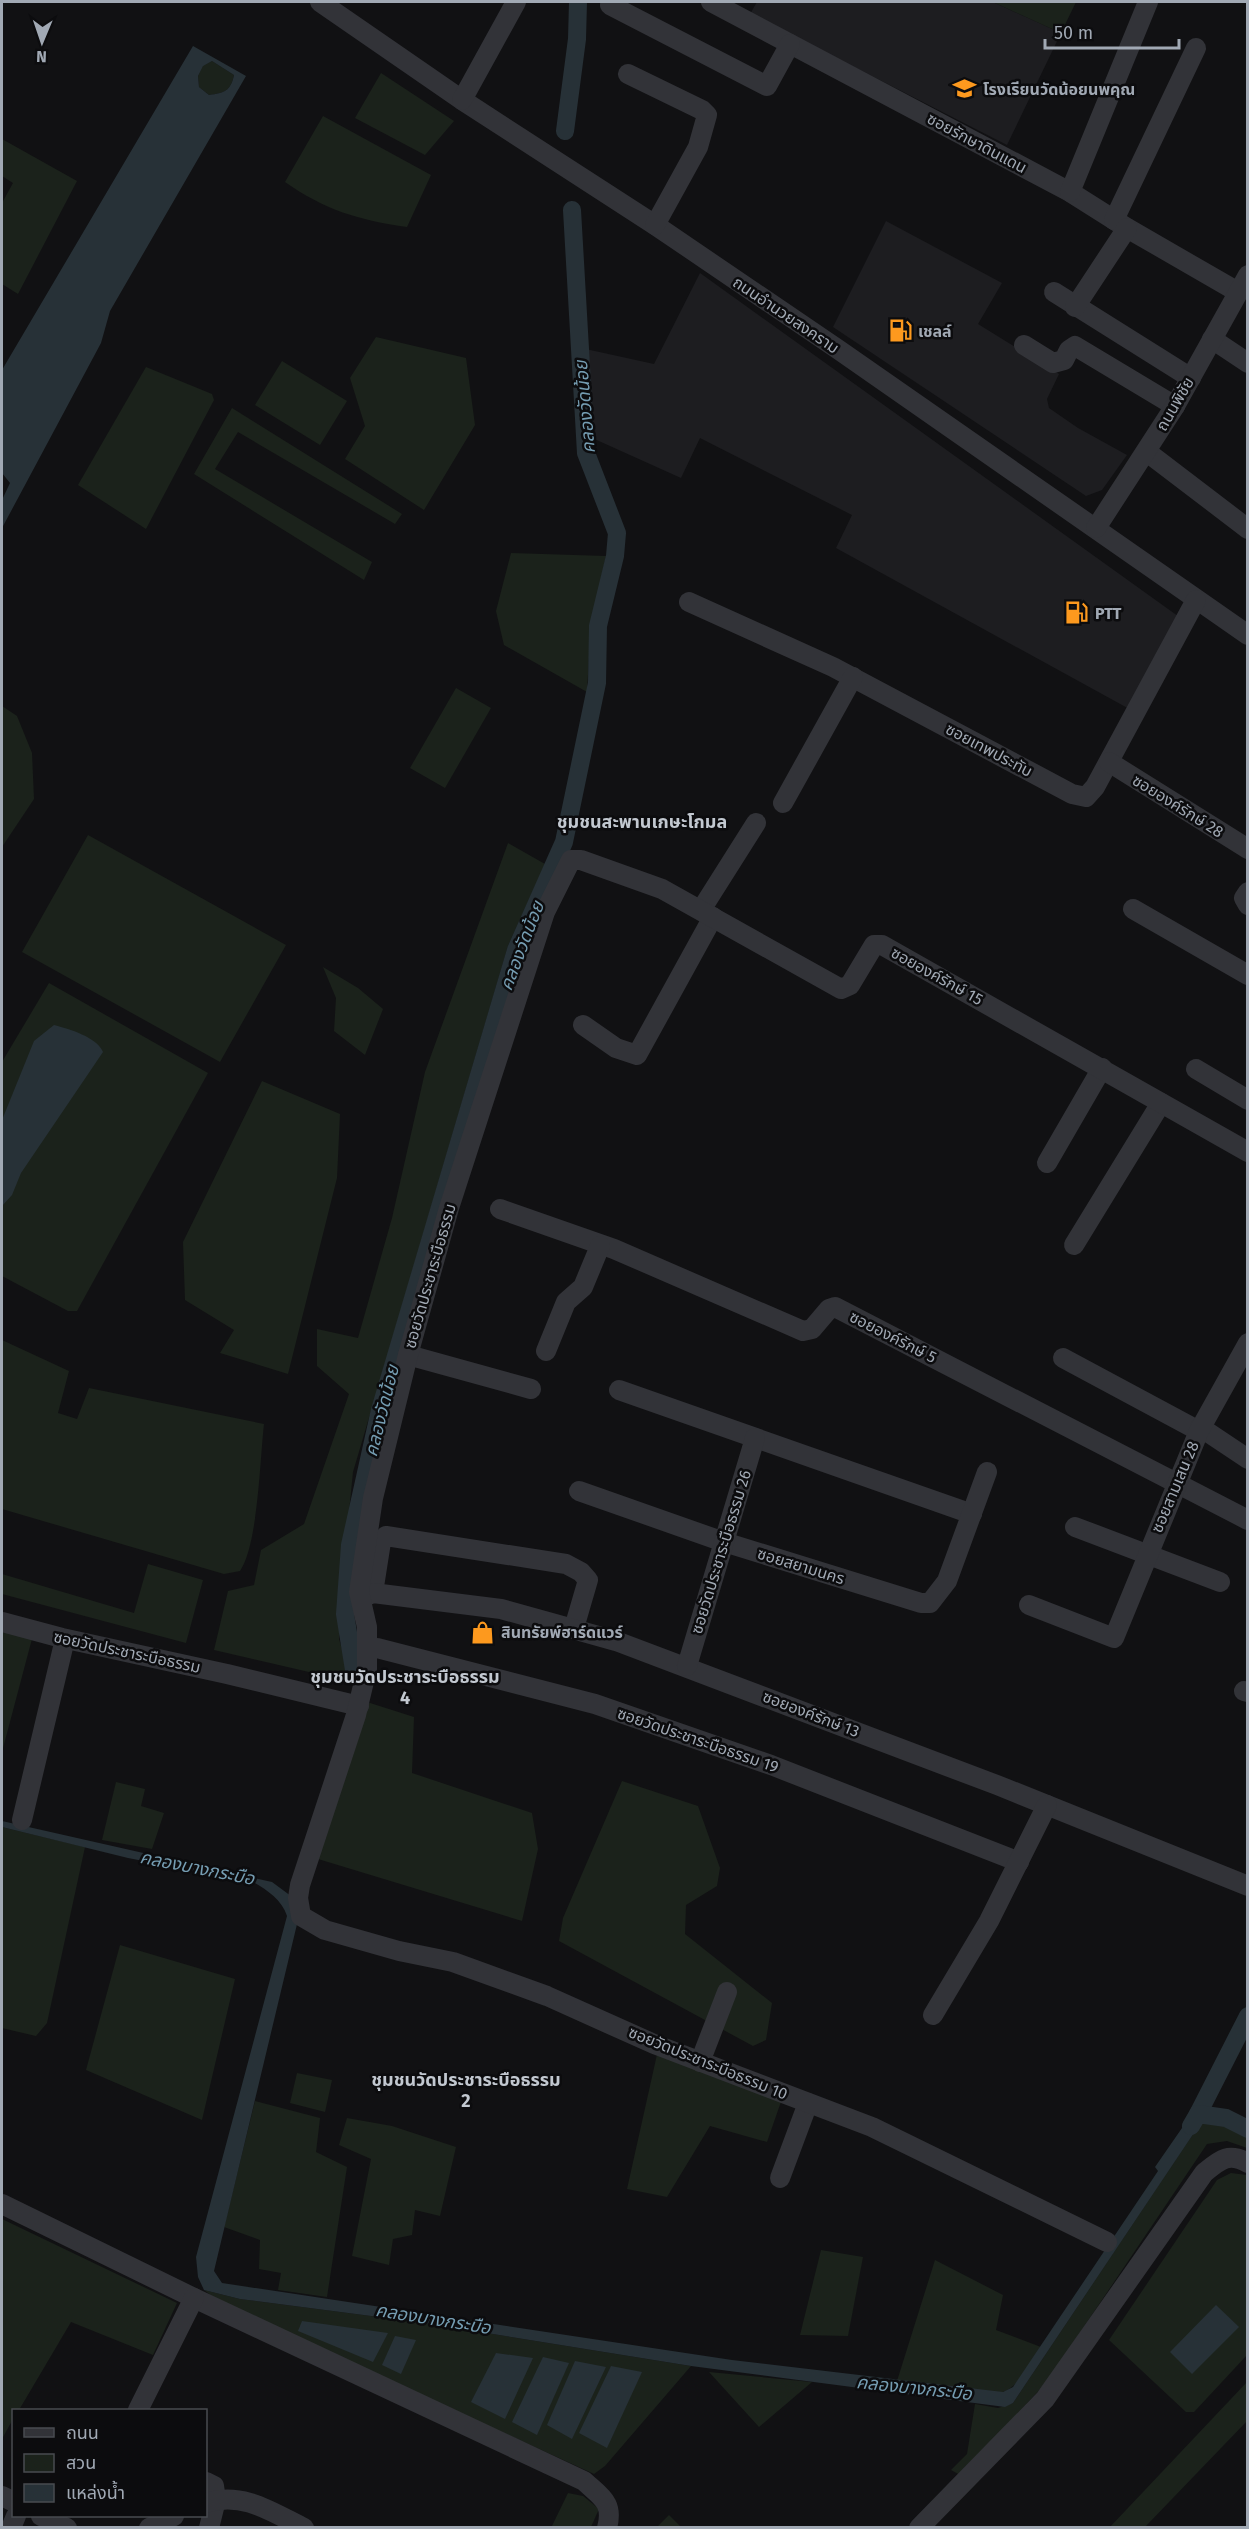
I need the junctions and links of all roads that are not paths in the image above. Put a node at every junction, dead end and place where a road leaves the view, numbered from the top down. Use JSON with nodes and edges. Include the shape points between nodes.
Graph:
{"nodes":[{"id":1,"x":320,"y":2,"type":"edge"},
{"id":2,"x":516,"y":2,"type":"edge"},
{"id":3,"x":711,"y":2,"type":"edge"},
{"id":4,"x":1148,"y":2,"type":"edge"},
{"id":5,"x":608,"y":3,"type":"edge"},
{"id":6,"x":790,"y":44,"type":"junction"},
{"id":7,"x":1196,"y":48,"type":"dead end"},
{"id":8,"x":628,"y":74,"type":"dead end"},
{"id":9,"x":462,"y":100,"type":"junction"},
{"id":10,"x":1070,"y":192,"type":"junction"},
{"id":11,"x":1120,"y":224,"type":"junction"},
{"id":12,"x":655,"y":225,"type":"junction"},
{"id":13,"x":1243,"y":283,"type":"edge"},
{"id":14,"x":1054,"y":292,"type":"dead end"},
{"id":15,"x":1075,"y":307,"type":"junction"},
{"id":16,"x":1212,"y":339,"type":"junction"},
{"id":17,"x":1024,"y":345,"type":"dead end"},
{"id":18,"x":1248,"y":363,"type":"edge"},
{"id":19,"x":1191,"y":378,"type":"junction"},
{"id":20,"x":1175,"y":406,"type":"junction"},
{"id":21,"x":1147,"y":452,"type":"junction"},
{"id":22,"x":1096,"y":528,"type":"junction"},
{"id":23,"x":1248,"y":529,"type":"edge"},
{"id":24,"x":1196,"y":600,"type":"junction"},
{"id":25,"x":689,"y":602,"type":"dead end"},
{"id":26,"x":1248,"y":635,"type":"edge"},
{"id":27,"x":853,"y":677,"type":"junction"},
{"id":28,"x":1109,"y":762,"type":"junction"},
{"id":29,"x":783,"y":803,"type":"dead end"},
{"id":30,"x":756,"y":823,"type":"dead end"},
{"id":31,"x":1248,"y":849,"type":"edge"},
{"id":32,"x":571,"y":860,"type":"joint"},
{"id":33,"x":1248,"y":892,"type":"edge"},
{"id":34,"x":1248,"y":905,"type":"edge"},
{"id":35,"x":1133,"y":909,"type":"dead end"},
{"id":36,"x":707,"y":914,"type":"junction"},
{"id":37,"x":1248,"y":975,"type":"edge"},
{"id":38,"x":583,"y":1025,"type":"dead end"},
{"id":39,"x":1102,"y":1068,"type":"junction"},
{"id":40,"x":1196,"y":1069,"type":"dead end"},
{"id":41,"x":1248,"y":1100,"type":"edge"},
{"id":42,"x":1161,"y":1102,"type":"junction"},
{"id":43,"x":1248,"y":1152,"type":"edge"},
{"id":44,"x":1047,"y":1164,"type":"dead end"},
{"id":45,"x":500,"y":1209,"type":"dead end"},
{"id":46,"x":1074,"y":1245,"type":"dead end"},
{"id":47,"x":600,"y":1246,"type":"junction"},
{"id":48,"x":1248,"y":1343,"type":"edge"},
{"id":49,"x":546,"y":1351,"type":"dead end"},
{"id":50,"x":408,"y":1354,"type":"junction"},
{"id":51,"x":1063,"y":1358,"type":"dead end"},
{"id":52,"x":531,"y":1389,"type":"dead end"},
{"id":53,"x":620,"y":1390,"type":"dead end"},
{"id":54,"x":1200,"y":1429,"type":"junction"},
{"id":55,"x":755,"y":1438,"type":"junction"},
{"id":56,"x":1248,"y":1459,"type":"edge"},
{"id":57,"x":987,"y":1472,"type":"dead end"},
{"id":58,"x":1176,"y":1482,"type":"junction"},
{"id":59,"x":579,"y":1491,"type":"dead end"},
{"id":60,"x":972,"y":1514,"type":"junction"},
{"id":61,"x":1248,"y":1520,"type":"edge"},
{"id":62,"x":1075,"y":1527,"type":"dead end"},
{"id":63,"x":724,"y":1542,"type":"junction"},
{"id":64,"x":1147,"y":1554,"type":"junction"},
{"id":65,"x":1220,"y":1582,"type":"dead end"},
{"id":66,"x":367,"y":1595,"type":"junction"},
{"id":67,"x":1029,"y":1605,"type":"dead end"},
{"id":68,"x":2,"y":1622,"type":"edge"},
{"id":69,"x":574,"y":1628,"type":"junction"},
{"id":70,"x":65,"y":1639,"type":"junction"},
{"id":71,"x":367,"y":1650,"type":"junction"},
{"id":72,"x":687,"y":1666,"type":"junction"},
{"id":73,"x":358,"y":1711,"type":"junction"},
{"id":74,"x":1047,"y":1805,"type":"junction"},
{"id":75,"x":22,"y":1820,"type":"dead end"},
{"id":76,"x":1019,"y":1862,"type":"junction"},
{"id":77,"x":1248,"y":1886,"type":"edge"},
{"id":78,"x":299,"y":1914,"type":"joint"},
{"id":79,"x":727,"y":1992,"type":"dead end"},
{"id":80,"x":933,"y":2015,"type":"dead end"},
{"id":81,"x":700,"y":2062,"type":"junction"},
{"id":82,"x":808,"y":2103,"type":"junction"},
{"id":83,"x":1248,"y":2163,"type":"edge"},
{"id":84,"x":780,"y":2178,"type":"dead end"},
{"id":85,"x":2,"y":2204,"type":"edge"},
{"id":86,"x":1107,"y":2242,"type":"dead end"},
{"id":87,"x":194,"y":2298,"type":"junction"},
{"id":88,"x":138,"y":2409,"type":"edge"},
{"id":89,"x":207,"y":2482,"type":"edge"},
{"id":90,"x":211,"y":2502,"type":"edge"},
{"id":91,"x":43,"y":2517,"type":"edge"},
{"id":92,"x":172,"y":2517,"type":"edge"},
{"id":93,"x":67,"y":2528,"type":"edge"},
{"id":94,"x":149,"y":2528,"type":"edge"},
{"id":95,"x":209,"y":2528,"type":"edge"},
{"id":96,"x":304,"y":2528,"type":"edge"},
{"id":97,"x":607,"y":2528,"type":"edge"},
{"id":98,"x":919,"y":2528,"type":"edge"}],
"edges":[{"from":1,"to":9,"type":"street","name":"ถนนอำนวยสงคราม"},
{"from":2,"to":9,"type":"street"},
{"from":3,"to":6,"type":"street","name":"ซอยรักษาดินแดน"},
{"from":4,"to":10,"type":"street"},
{"from":5,"to":6,"type":"street","via":[[767,86]]},
{"from":6,"to":10,"type":"street","name":"ซอยรักษาดินแดน"},
{"from":7,"to":11,"type":"street"},
{"from":8,"to":12,"type":"street","via":[[707,115],[698,147]]},
{"from":9,"to":12,"type":"street","name":"ถนนอำนวยสงคราม"},
{"from":10,"to":11,"type":"street","name":"ซอยรักษาดินแดน"},
{"from":11,"to":13,"type":"street","name":"ซอยรักษาดินแดน"},
{"from":11,"to":15,"type":"street"},
{"from":12,"to":22,"type":"street","name":"ถนนอำนวยสงคราม"},
{"from":13,"to":16,"type":"street","name":"ถนนพิชัย"},
{"from":14,"to":15,"type":"street"},
{"from":15,"to":19,"type":"street"},
{"from":16,"to":18,"type":"street"},
{"from":16,"to":19,"type":"street","name":"ถนนพิชัย"},
{"from":17,"to":20,"type":"street","via":[[1053,363],[1064,360],[1068,350],[1075,346]]},
{"from":19,"to":20,"type":"street","name":"ถนนพิชัย"},
{"from":20,"to":21,"type":"street","name":"ถนนพิชัย"},
{"from":21,"to":22,"type":"street","name":"ถนนพิชัย"},
{"from":21,"to":23,"type":"street"},
{"from":22,"to":24,"type":"street","name":"ถนนอำนวยสงคราม"},
{"from":24,"to":26,"type":"street","name":"ถนนอำนวยสงคราม"},
{"from":24,"to":28,"type":"street","name":"ซอยเทพประทับ"},
{"from":25,"to":27,"type":"street","name":"ซอยเทพประทับ"},
{"from":27,"to":28,"type":"street","name":"ซอยเทพประทับ","via":[[1072,794],[1086,797]]},
{"from":27,"to":29,"type":"street"},
{"from":28,"to":31,"type":"street","name":"ซอยองค์รักษ์ 28"},
{"from":30,"to":36,"type":"street"},
{"from":32,"to":36,"type":"street","name":"ซอยองค์รักษ์ 15","via":[[654,886]]},
{"from":32,"to":50,"type":"street","name":"ซอยวัดประชาระบือธรรม","via":[[545,912],[449,1208]]},
{"from":33,"to":34,"type":"street","via":[[1244,898]]},
{"from":35,"to":37,"type":"street"},
{"from":36,"to":38,"type":"street","via":[[637,1055],[616,1047]]},
{"from":36,"to":39,"type":"street","name":"ซอยองค์รักษ์ 15","via":[[841,989],[850,985],[874,945],[882,945]]},
{"from":39,"to":42,"type":"street","name":"ซอยองค์รักษ์ 15"},
{"from":39,"to":44,"type":"street"},
{"from":40,"to":41,"type":"street"},
{"from":42,"to":43,"type":"street","name":"ซอยองค์รักษ์ 15"},
{"from":42,"to":46,"type":"street"},
{"from":45,"to":47,"type":"street","name":"ซอยองค์รักษ์ 5"},
{"from":47,"to":49,"type":"street","via":[[583,1287],[566,1302]]},
{"from":47,"to":58,"type":"street","name":"ซอยองค์รักษ์ 5","via":[[803,1331],[812,1329],[828,1309],[836,1308]]},
{"from":48,"to":54,"type":"street","name":"ซอยสามเสน 28"},
{"from":50,"to":52,"type":"street"},
{"from":50,"to":66,"type":"street","name":"ซอยวัดประชาระบือธรรม","via":[[374,1498],[360,1592]]},
{"from":51,"to":54,"type":"street"},
{"from":53,"to":55,"type":"street"},
{"from":54,"to":56,"type":"street"},
{"from":54,"to":58,"type":"street","name":"ซอยสามเสน 28"},
{"from":55,"to":60,"type":"street"},
{"from":55,"to":63,"type":"street","name":"ซอยวัดประชาระบือธรรม 26"},
{"from":57,"to":60,"type":"street","name":"ซอยสยามนคร"},
{"from":58,"to":61,"type":"street","name":"ซอยองค์รักษ์ 5"},
{"from":58,"to":64,"type":"street","name":"ซอยสามเสน 28"},
{"from":59,"to":63,"type":"street","name":"ซอยสยามนคร"},
{"from":60,"to":63,"type":"street","name":"ซอยสยามนคร","via":[[947,1581],[930,1604]]},
{"from":62,"to":64,"type":"street"},
{"from":63,"to":72,"type":"street","name":"ซอยวัดประชาระบือธรรม 26"},
{"from":64,"to":65,"type":"street"},
{"from":64,"to":67,"type":"street","name":"ซอยสามเสน 28","via":[[1113,1638]]},
{"from":66,"to":69,"type":"street","name":"ซอยองค์รักษ์ 13","via":[[501,1609]]},
{"from":66,"to":69,"type":"street","via":[[381,1542],[393,1535],[566,1564],[588,1580]]},
{"from":66,"to":71,"type":"street","name":"ซอยวัดประชาระบือธรรม"},
{"from":68,"to":70,"type":"street","name":"ซอยวัดประชาระบือธรรม"},
{"from":69,"to":72,"type":"street","name":"ซอยองค์รักษ์ 13"},
{"from":70,"to":73,"type":"street","name":"ซอยวัดประชาระบือธรรม","via":[[244,1678]]},
{"from":70,"to":75,"type":"street"},
{"from":71,"to":73,"type":"street","name":"ซอยวัดประชาระบือธรรม"},
{"from":71,"to":76,"type":"street","name":"ซอยวัดประชาระบือธรรม 19","via":[[377,1648],[595,1704],[771,1765]]},
{"from":72,"to":74,"type":"street","name":"ซอยองค์รักษ์ 13"},
{"from":73,"to":78,"type":"street","name":"ซอยวัดประชาระบือธรรม","via":[[300,1885]]},
{"from":74,"to":76,"type":"street"},
{"from":74,"to":77,"type":"street","name":"ซอยองค์รักษ์ 13"},
{"from":76,"to":80,"type":"street"},
{"from":78,"to":81,"type":"street","name":"ซอยวัดประชาระบือธรรม 10","via":[[325,1930],[494,1975]]},
{"from":79,"to":81,"type":"street"},
{"from":81,"to":82,"type":"street","name":"ซอยวัดประชาระบือธรรม 10"},
{"from":82,"to":84,"type":"street"},
{"from":82,"to":86,"type":"street","name":"ซอยวัดประชาระบือธรรม 10","via":[[872,2127]]},
{"from":83,"to":98,"type":"street","via":[[1239,2158],[1222,2158],[1204,2173],[1045,2399]]},
{"from":85,"to":87,"type":"street"},
{"from":87,"to":88,"type":"street"},
{"from":87,"to":97,"type":"street","via":[[584,2481],[606,2501],[610,2511]]},
{"from":89,"to":90,"type":"street","via":[[214,2486]]},
{"from":90,"to":95,"type":"street"},
{"from":90,"to":96,"type":"street","via":[[248,2501]]},
{"from":91,"to":93,"type":"street"},
{"from":92,"to":94,"type":"street"}]}
